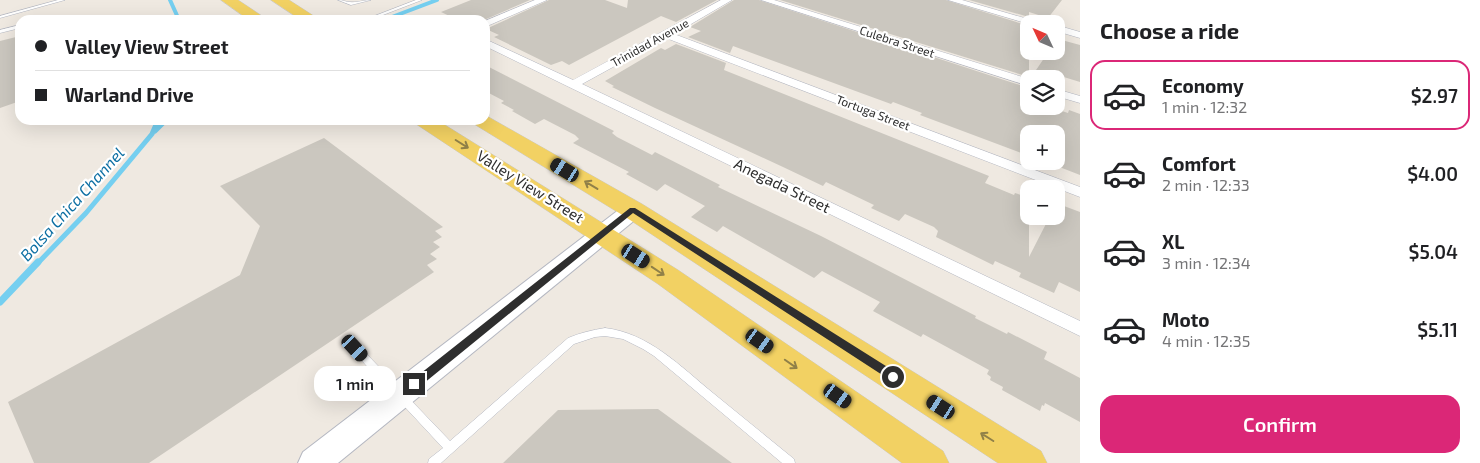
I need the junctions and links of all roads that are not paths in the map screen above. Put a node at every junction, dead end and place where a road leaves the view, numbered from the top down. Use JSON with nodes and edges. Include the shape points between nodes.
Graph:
{"nodes":[{"id":1,"x":63,"y":0,"type":"edge"},
{"id":2,"x":228,"y":0,"type":"edge"},
{"id":3,"x":278,"y":0,"type":"edge"},
{"id":4,"x":340,"y":0,"type":"edge"},
{"id":5,"x":369,"y":0,"type":"edge"},
{"id":6,"x":420,"y":0,"type":"edge"},
{"id":7,"x":543,"y":0,"type":"edge"},
{"id":8,"x":728,"y":0,"type":"edge"},
{"id":9,"x":764,"y":0,"type":"edge"},
{"id":10,"x":952,"y":0,"type":"edge"},
{"id":11,"x":252,"y":15,"type":"edge"},
{"id":12,"x":304,"y":15,"type":"edge"},
{"id":13,"x":380,"y":15,"type":"edge"},
{"id":14,"x":0,"y":17,"type":"edge"},
{"id":15,"x":1020,"y":19,"type":"edge"},
{"id":16,"x":490,"y":22,"type":"edge"},
{"id":17,"x":15,"y":28,"type":"edge"},
{"id":18,"x":1065,"y":30,"type":"edge"},
{"id":19,"x":0,"y":32,"type":"edge"},
{"id":20,"x":665,"y":34,"type":"junction"},
{"id":21,"x":1080,"y":34,"type":"edge"},
{"id":22,"x":490,"y":44,"type":"edge"},
{"id":23,"x":1020,"y":80,"type":"edge"},
{"id":24,"x":573,"y":85,"type":"junction"},
{"id":25,"x":1065,"y":95,"type":"edge"},
{"id":26,"x":1080,"y":100,"type":"edge"},
{"id":27,"x":431,"y":125,"type":"edge"},
{"id":28,"x":489,"y":125,"type":"edge"},
{"id":29,"x":1080,"y":192,"type":"edge"},
{"id":30,"x":633,"y":210,"type":"junction"},
{"id":31,"x":603,"y":234,"type":"junction"},
{"id":32,"x":1080,"y":329,"type":"edge"},
{"id":33,"x":355,"y":348,"type":"dead end"},
{"id":34,"x":400,"y":396,"type":"junction"},
{"id":35,"x":450,"y":448,"type":"junction"},
{"id":36,"x":314,"y":463,"type":"edge"},
{"id":37,"x":433,"y":463,"type":"edge"},
{"id":38,"x":790,"y":463,"type":"edge"},
{"id":39,"x":932,"y":463,"type":"edge"},
{"id":40,"x":1029,"y":463,"type":"edge"}],
"edges":[{"from":1,"to":14,"type":"lane"},
{"from":2,"to":11,"type":"main road"},
{"from":3,"to":12,"type":"main road"},
{"from":4,"to":5,"type":"lane","via":[[352,4]]},
{"from":6,"to":13,"type":"lane"},
{"from":7,"to":16,"type":"street"},
{"from":8,"to":20,"type":"street","name":"Trinidad Avenue"},
{"from":9,"to":23,"type":"street","name":"Culebra Street"},
{"from":10,"to":15,"type":"street"},
{"from":17,"to":19,"type":"lane"},
{"from":18,"to":21,"type":"street"},
{"from":20,"to":24,"type":"street","name":"Trinidad Avenue"},
{"from":20,"to":29,"type":"street","name":"Tortuga Street"},
{"from":22,"to":24,"type":"street","name":"Anegada Street"},
{"from":24,"to":32,"type":"street","name":"Anegada Street"},
{"from":25,"to":26,"type":"street"},
{"from":27,"to":31,"type":"main road","name":"Valley View Street","one_way":true},
{"from":30,"to":28,"type":"main road","name":"Valley View Street","one_way":true},
{"from":30,"to":31,"type":"street"},
{"from":40,"to":30,"type":"main road","name":"Valley View Street","one_way":true},
{"from":31,"to":34,"type":"street"},
{"from":31,"to":39,"type":"main road","name":"Valley View Street","one_way":true},
{"from":33,"to":34,"type":"lane"},
{"from":34,"to":35,"type":"lane"},
{"from":34,"to":36,"type":"street"},
{"from":35,"to":37,"type":"lane"},
{"from":35,"to":38,"type":"lane","via":[[570,342],[587,333],[605,331],[637,341],[657,353]]}]}
